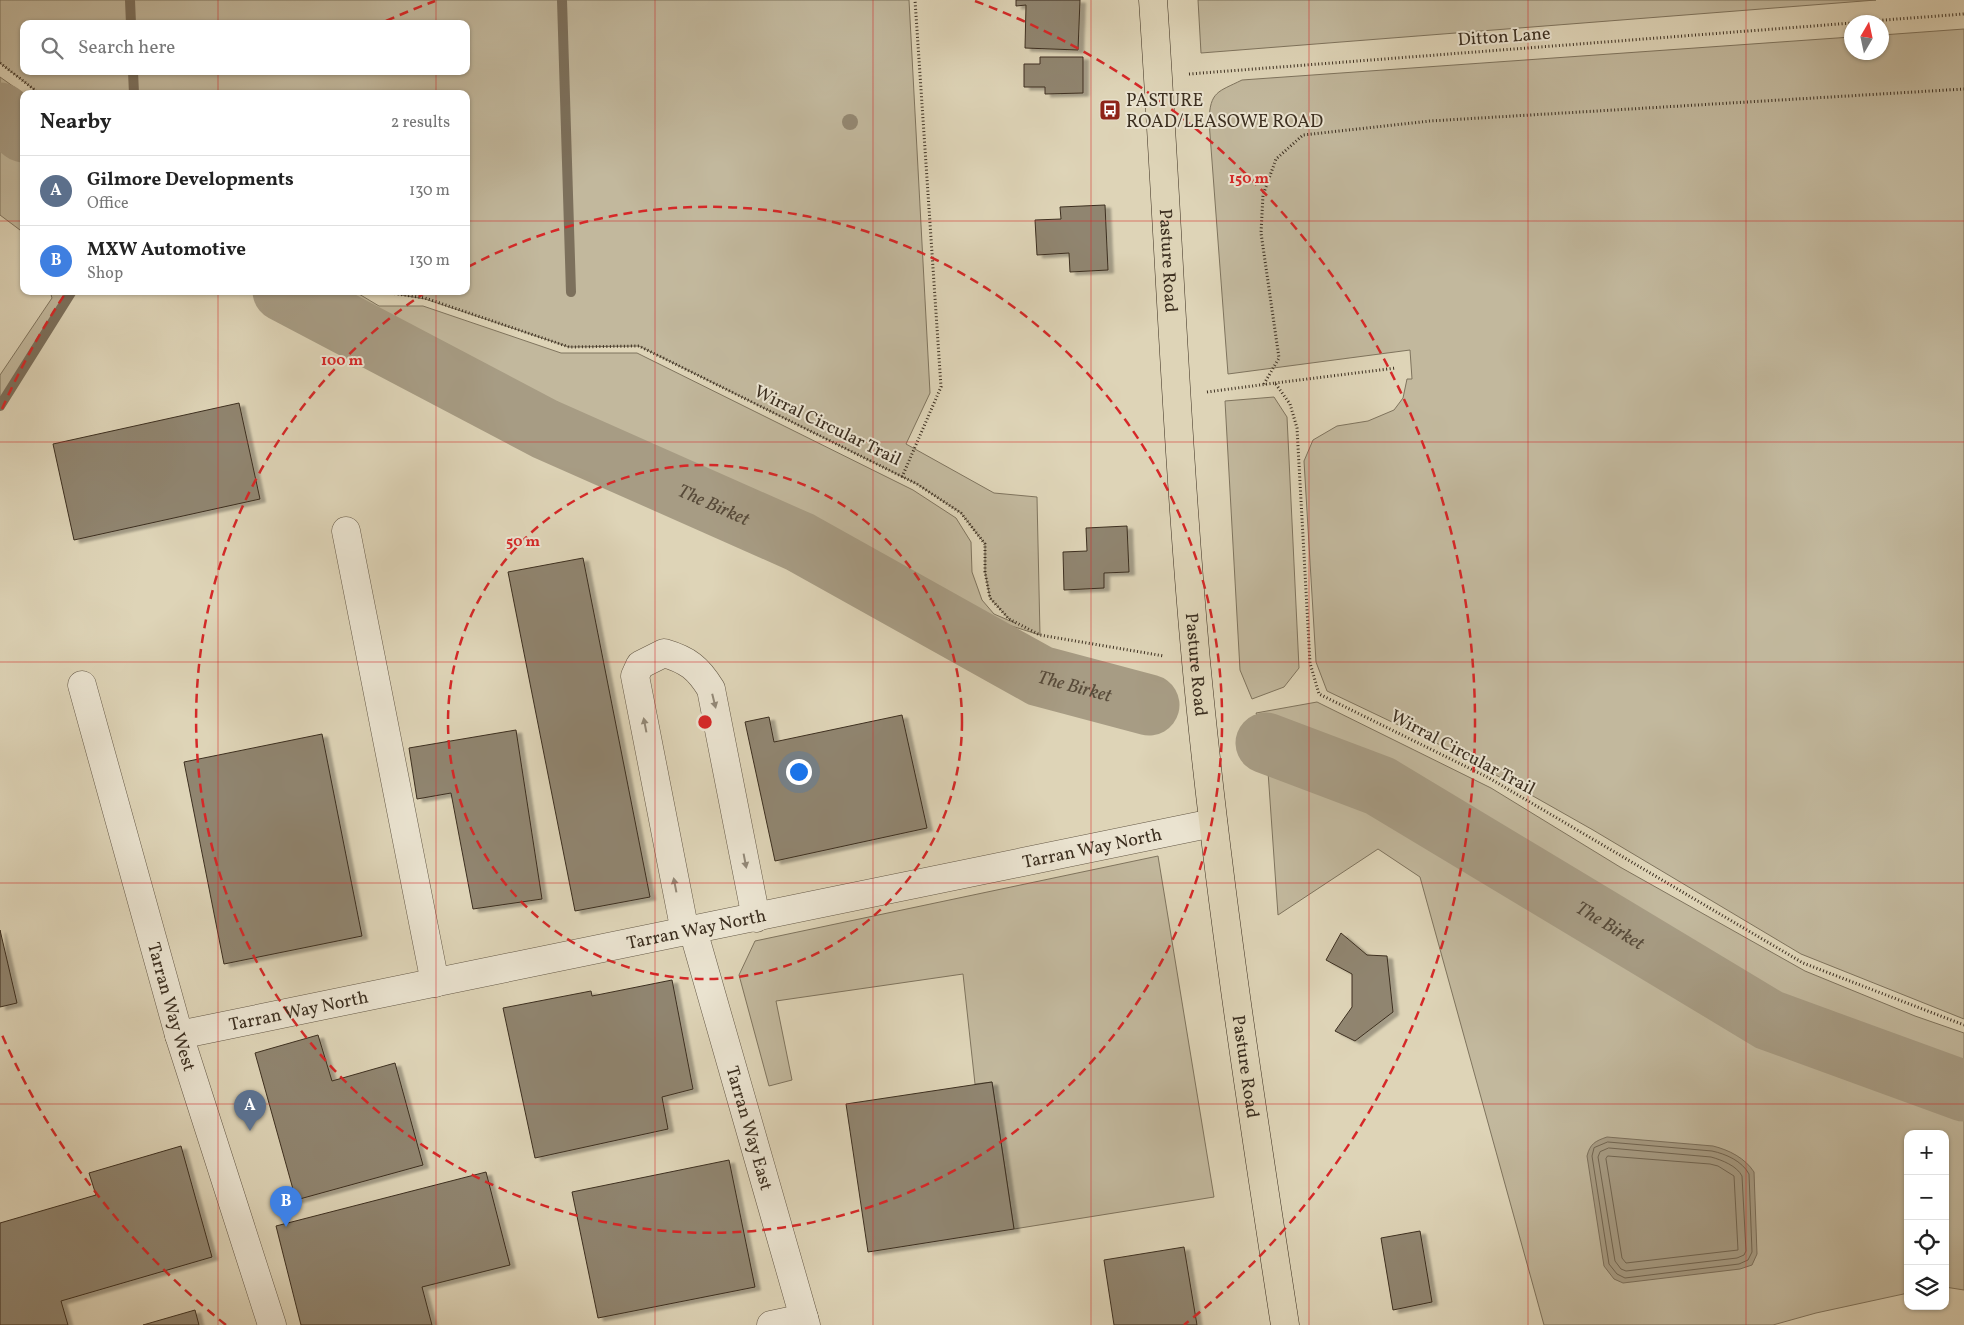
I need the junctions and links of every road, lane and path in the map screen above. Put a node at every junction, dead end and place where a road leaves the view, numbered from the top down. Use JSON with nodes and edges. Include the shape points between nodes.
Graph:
{"nodes":[{"id":1,"x":915,"y":0,"type":"edge"},
{"id":2,"x":1153,"y":0,"type":"edge"},
{"id":3,"x":1964,"y":14,"type":"edge"},
{"id":4,"x":1889,"y":20,"type":"edge"},
{"id":5,"x":1844,"y":24,"type":"edge"},
{"id":6,"x":0,"y":63,"type":"edge"},
{"id":7,"x":1158,"y":76,"type":"junction"},
{"id":8,"x":1964,"y":89,"type":"edge"},
{"id":9,"x":35,"y":90,"type":"edge"},
{"id":10,"x":404,"y":295,"type":"edge"},
{"id":11,"x":1396,"y":368,"type":"dead end"},
{"id":12,"x":1275,"y":383,"type":"junction"},
{"id":13,"x":1263,"y":384,"type":"junction"},
{"id":14,"x":1176,"y":396,"type":"junction"},
{"id":15,"x":902,"y":477,"type":"junction"},
{"id":16,"x":346,"y":531,"type":"dead end"},
{"id":17,"x":1196,"y":661,"type":"junction"},
{"id":18,"x":82,"y":685,"type":"dead end"},
{"id":19,"x":1213,"y":823,"type":"junction"},
{"id":20,"x":756,"y":918,"type":"junction"},
{"id":21,"x":689,"y":931,"type":"junction"},
{"id":22,"x":435,"y":983,"type":"junction"},
{"id":23,"x":1964,"y":1025,"type":"edge"},
{"id":24,"x":179,"y":1035,"type":"junction"},
{"id":25,"x":805,"y":1322,"type":"edge"},
{"id":26,"x":272,"y":1325,"type":"edge"},
{"id":27,"x":771,"y":1325,"type":"edge"},
{"id":28,"x":1285,"y":1325,"type":"edge"}],
"edges":[{"from":1,"to":15,"type":"path","via":[[940,387]]},
{"from":2,"to":7,"type":"main road","name":"Pasture Road"},
{"from":3,"to":4,"type":"path"},
{"from":5,"to":7,"type":"path","name":"Ditton Lane"},
{"from":6,"to":9,"type":"path"},
{"from":7,"to":14,"type":"main road","name":"Pasture Road"},
{"from":8,"to":13,"type":"path","via":[[1430,121],[1303,135],[1276,159],[1263,195],[1261,233],[1279,358]]},
{"from":10,"to":15,"type":"path","name":"Wirral Circular Trail","via":[[425,298],[569,347],[639,346]]},
{"from":11,"to":12,"type":"path"},
{"from":12,"to":13,"type":"path"},
{"from":12,"to":23,"type":"path","name":"Wirral Circular Trail","via":[[1290,404],[1297,428],[1310,663],[1319,694],[1489,778],[1802,963]]},
{"from":13,"to":14,"type":"path"},
{"from":14,"to":17,"type":"main road","name":"Pasture Road"},
{"from":15,"to":17,"type":"path","name":"Wirral Circular Trail","via":[[961,513],[985,544],[985,572],[990,598],[1009,619],[1040,635]]},
{"from":16,"to":22,"type":"lane"},
{"from":17,"to":19,"type":"main road","name":"Pasture Road"},
{"from":18,"to":24,"type":"lane","name":"Tarran Way West"},
{"from":19,"to":20,"type":"lane","name":"Tarran Way North"},
{"from":19,"to":28,"type":"main road","name":"Pasture Road","via":[[1252,1117]]},
{"from":20,"to":21,"type":"lane","name":"Tarran Way North"},
{"from":21,"to":20,"type":"lane","name":"Tarran Way East","one_way":true,"via":[[635,676],[640,665],[664,653],[691,664],[711,689]]},
{"from":21,"to":22,"type":"lane","name":"Tarran Way North"},
{"from":21,"to":25,"type":"lane","name":"Tarran Way East"},
{"from":22,"to":24,"type":"lane","name":"Tarran Way North"},
{"from":24,"to":26,"type":"lane","name":"Tarran Way West"},
{"from":25,"to":27,"type":"lane"}]}
